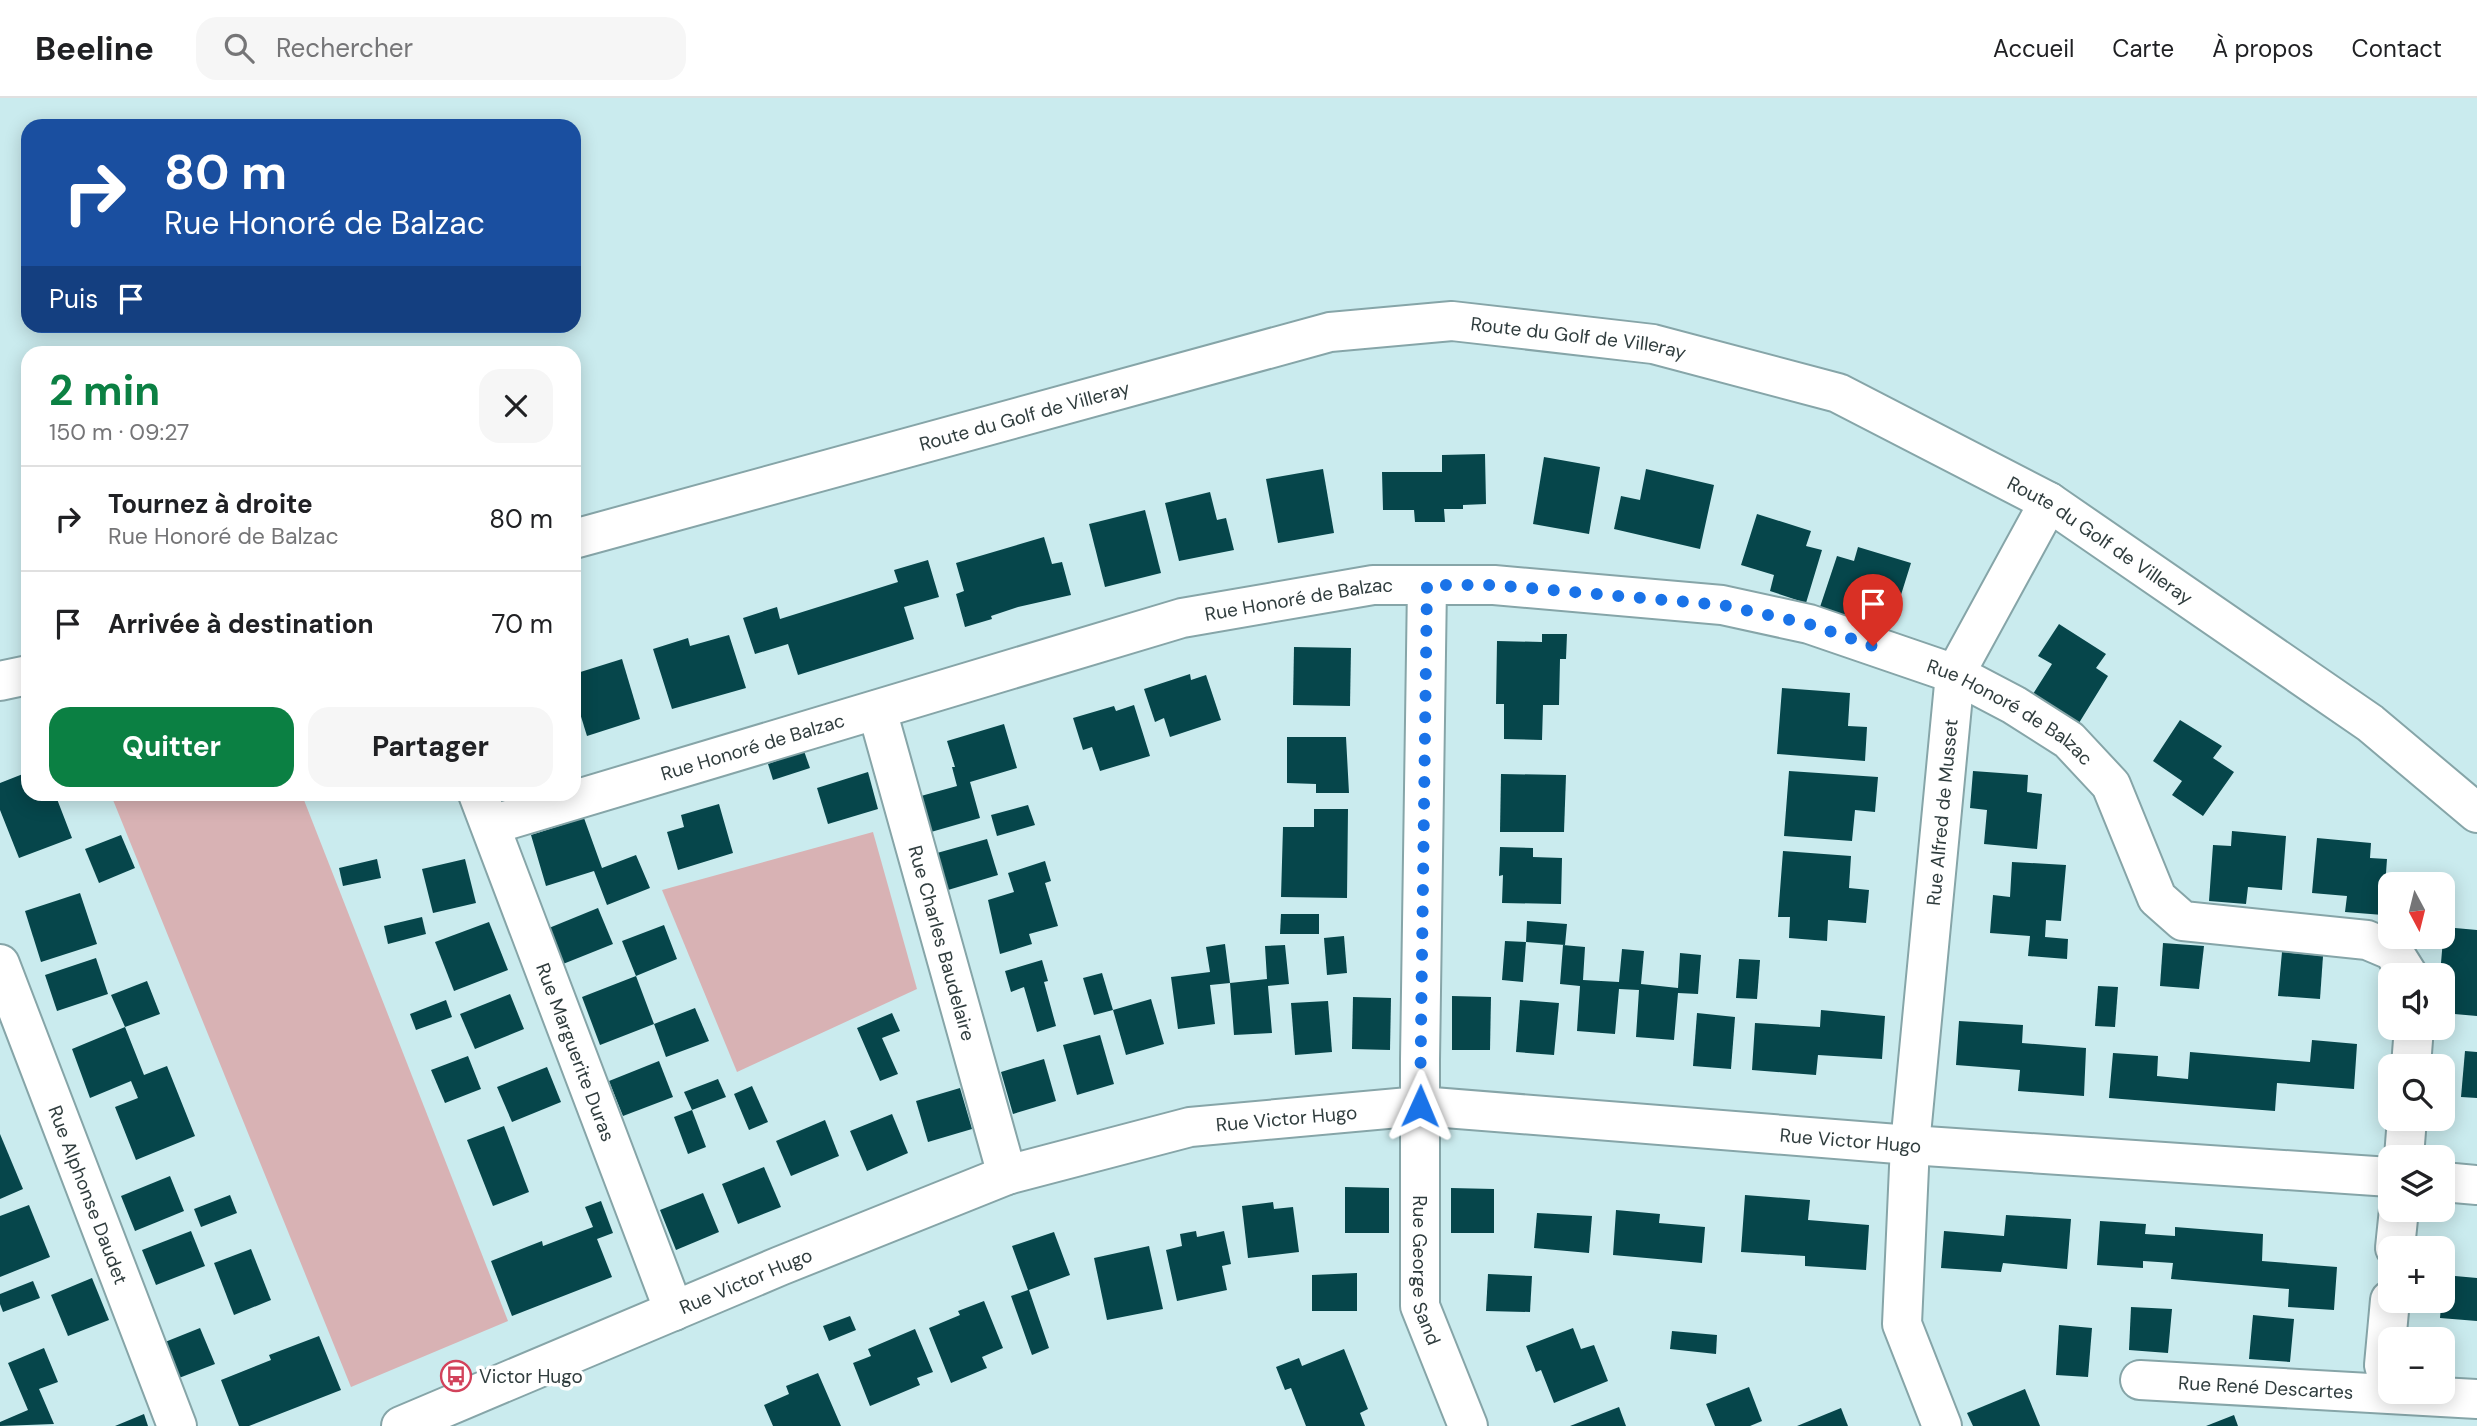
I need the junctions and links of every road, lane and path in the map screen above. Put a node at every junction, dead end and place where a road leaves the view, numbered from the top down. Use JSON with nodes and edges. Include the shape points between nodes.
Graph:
{"nodes":[{"id":1,"x":2049,"y":502,"type":"junction"},
{"id":2,"x":581,"y":537,"type":"edge"},
{"id":3,"x":1427,"y":585,"type":"junction"},
{"id":4,"x":1955,"y":674,"type":"junction"},
{"id":5,"x":21,"y":676,"type":"edge"},
{"id":6,"x":0,"y":681,"type":"edge"},
{"id":7,"x":877,"y":710,"type":"junction"},
{"id":8,"x":581,"y":785,"type":"edge"},
{"id":9,"x":519,"y":801,"type":"edge"},
{"id":10,"x":484,"y":810,"type":"edge"},
{"id":11,"x":2477,"y":813,"type":"edge"},
{"id":12,"x":2400,"y":963,"type":"edge"},
{"id":13,"x":0,"y":964,"type":"edge"},
{"id":14,"x":1420,"y":1106,"type":"junction"},
{"id":15,"x":1910,"y":1145,"type":"junction"},
{"id":16,"x":1007,"y":1175,"type":"junction"},
{"id":17,"x":2378,"y":1176,"type":"edge"},
{"id":18,"x":2455,"y":1183,"type":"edge"},
{"id":19,"x":2477,"y":1185,"type":"edge"},
{"id":20,"x":674,"y":1311,"type":"junction"},
{"id":21,"x":2140,"y":1380,"type":"dead end"},
{"id":22,"x":2378,"y":1399,"type":"edge"},
{"id":23,"x":2455,"y":1399,"type":"edge"},
{"id":24,"x":2477,"y":1399,"type":"edge"},
{"id":25,"x":453,"y":1416,"type":"edge"},
{"id":26,"x":177,"y":1426,"type":"edge"},
{"id":27,"x":401,"y":1426,"type":"edge"},
{"id":28,"x":1468,"y":1426,"type":"edge"},
{"id":29,"x":1942,"y":1426,"type":"edge"}],
"edges":[{"from":1,"to":2,"type":"street","name":"Route du Golf de Villeray","via":[[1838,393],[1653,344],[1452,321],[1330,332]]},
{"from":1,"to":4,"type":"street","name":"Rue Alfred de Musset"},
{"from":1,"to":11,"type":"street","name":"Route du Golf de Villeray","via":[[2370,723]]},
{"from":3,"to":4,"type":"street","name":"Rue Honoré de Balzac","via":[[1494,585],[1722,605],[1809,624]]},
{"from":3,"to":7,"type":"street","name":"Rue Honoré de Balzac","via":[[1373,585],[1182,618]]},
{"from":3,"to":14,"type":"street","name":"Rue George Sand"},
{"from":4,"to":12,"type":"street","name":"Rue Honoré de Balzac","via":[[2069,740],[2111,785],[2157,898],[2183,921],[2367,940],[2393,951]]},
{"from":4,"to":15,"type":"street","name":"Rue Alfred de Musset"},
{"from":5,"to":6,"type":"street"},
{"from":7,"to":8,"type":"street","name":"Rue Honoré de Balzac"},
{"from":7,"to":16,"type":"street","name":"Rue Charles Baudelaire"},
{"from":9,"to":10,"type":"street","name":"Rue Honoré de Balzac"},
{"from":10,"to":20,"type":"street","name":"Rue Marguerite Duras"},
{"from":13,"to":26,"type":"street","name":"Rue Alphonse Daudet"},
{"from":14,"to":15,"type":"street","name":"Rue Victor Hugo"},
{"from":14,"to":16,"type":"street","name":"Rue Victor Hugo","via":[[1190,1127]]},
{"from":14,"to":28,"type":"street","name":"Rue George Sand","via":[[1420,1306]]},
{"from":15,"to":17,"type":"street","name":"Rue Victor Hugo"},
{"from":15,"to":29,"type":"street","name":"Rue Alfred de Musset","via":[[1902,1324]]},
{"from":16,"to":20,"type":"street","name":"Rue Victor Hugo"},
{"from":18,"to":19,"type":"street"},
{"from":20,"to":25,"type":"street","name":"Rue Victor Hugo"},
{"from":21,"to":22,"type":"street","name":"Rue René Descartes"},
{"from":23,"to":24,"type":"street","name":"Rue René Descartes"},
{"from":25,"to":27,"type":"street","name":"Rue Victor Hugo"}]}
